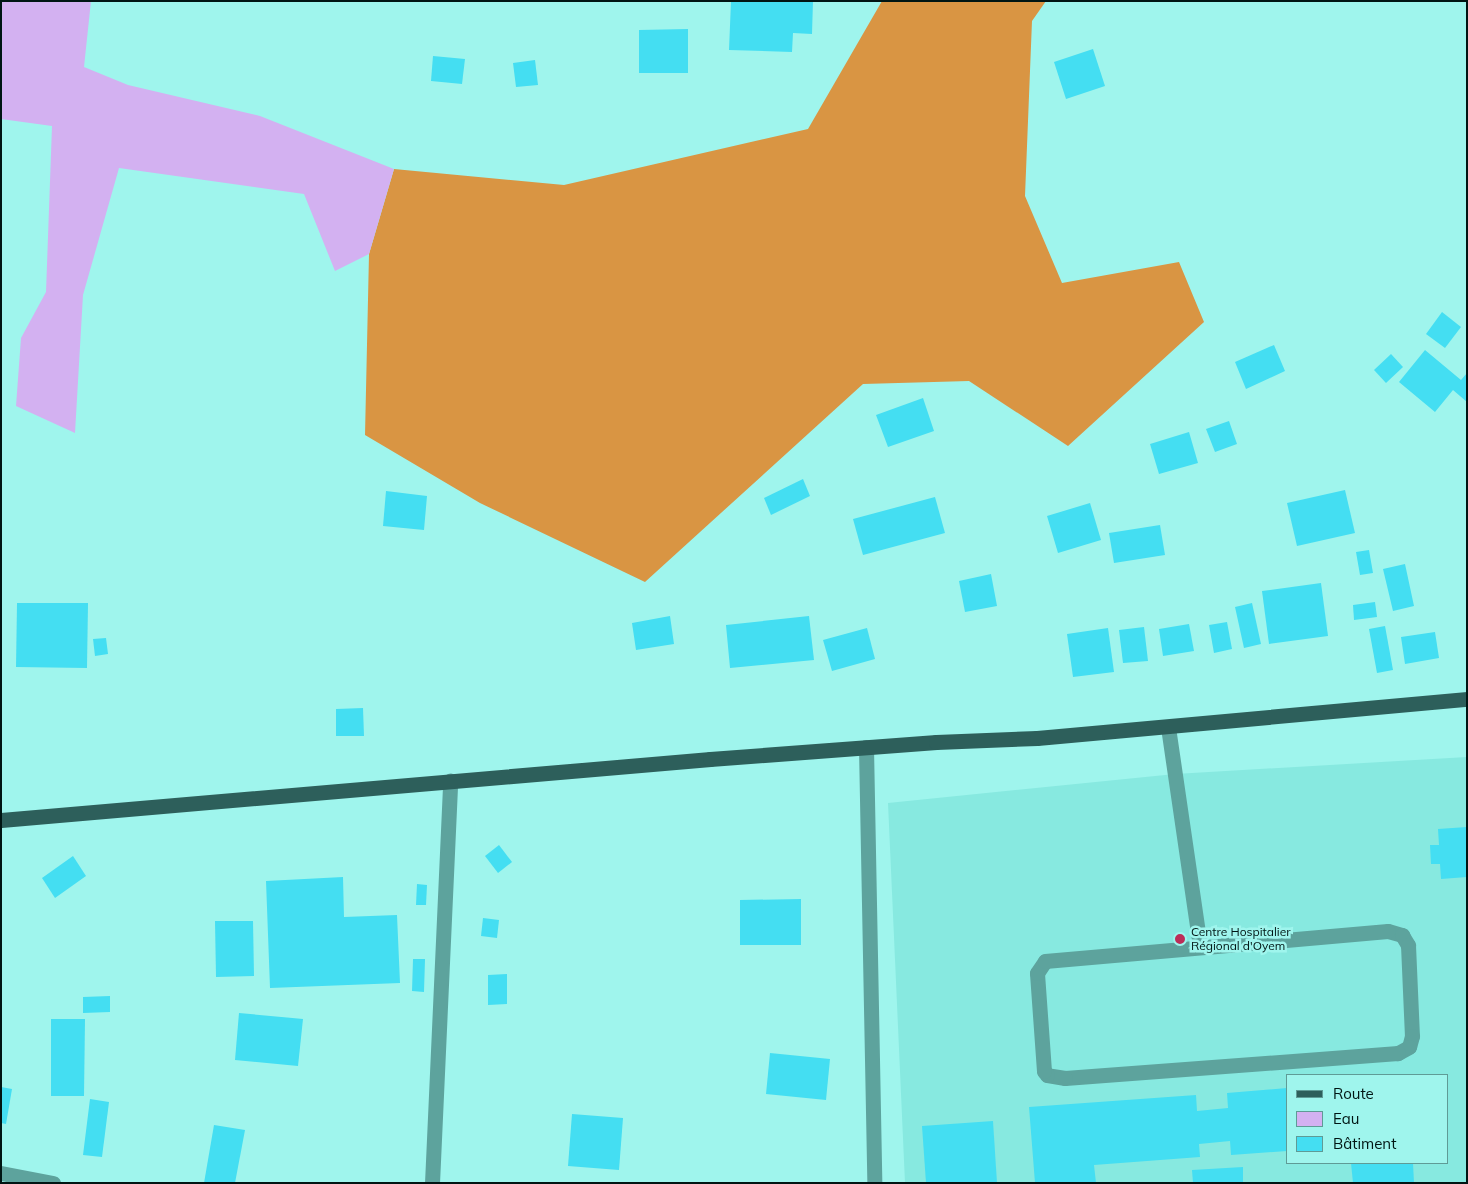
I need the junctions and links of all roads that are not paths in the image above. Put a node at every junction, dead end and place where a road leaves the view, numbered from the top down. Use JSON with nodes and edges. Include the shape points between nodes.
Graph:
{"nodes":[{"id":1,"x":1467,"y":699,"type":"edge"},
{"id":2,"x":1168,"y":726,"type":"junction"},
{"id":3,"x":866,"y":747,"type":"junction"},
{"id":4,"x":450,"y":780,"type":"junction"},
{"id":5,"x":1,"y":820,"type":"edge"},
{"id":6,"x":1200,"y":947,"type":"junction"},
{"id":7,"x":1,"y":1173,"type":"edge"},
{"id":8,"x":53,"y":1183,"type":"edge"},
{"id":9,"x":432,"y":1183,"type":"edge"},
{"id":10,"x":874,"y":1183,"type":"edge"}],
"edges":[{"from":1,"to":2,"type":"main road"},
{"from":2,"to":3,"type":"main road"},
{"from":2,"to":6,"type":"street"},
{"from":3,"to":4,"type":"main road"},
{"from":3,"to":10,"type":"street"},
{"from":4,"to":5,"type":"main road"},
{"from":4,"to":9,"type":"street"},
{"from":6,"to":6,"type":"street","via":[[1388,931],[1402,935],[1408,945],[1412,1036],[1409,1047],[1398,1053],[1065,1078],[1047,1075],[1044,1071],[1037,973],[1045,961]]},
{"from":7,"to":8,"type":"street"}]}
